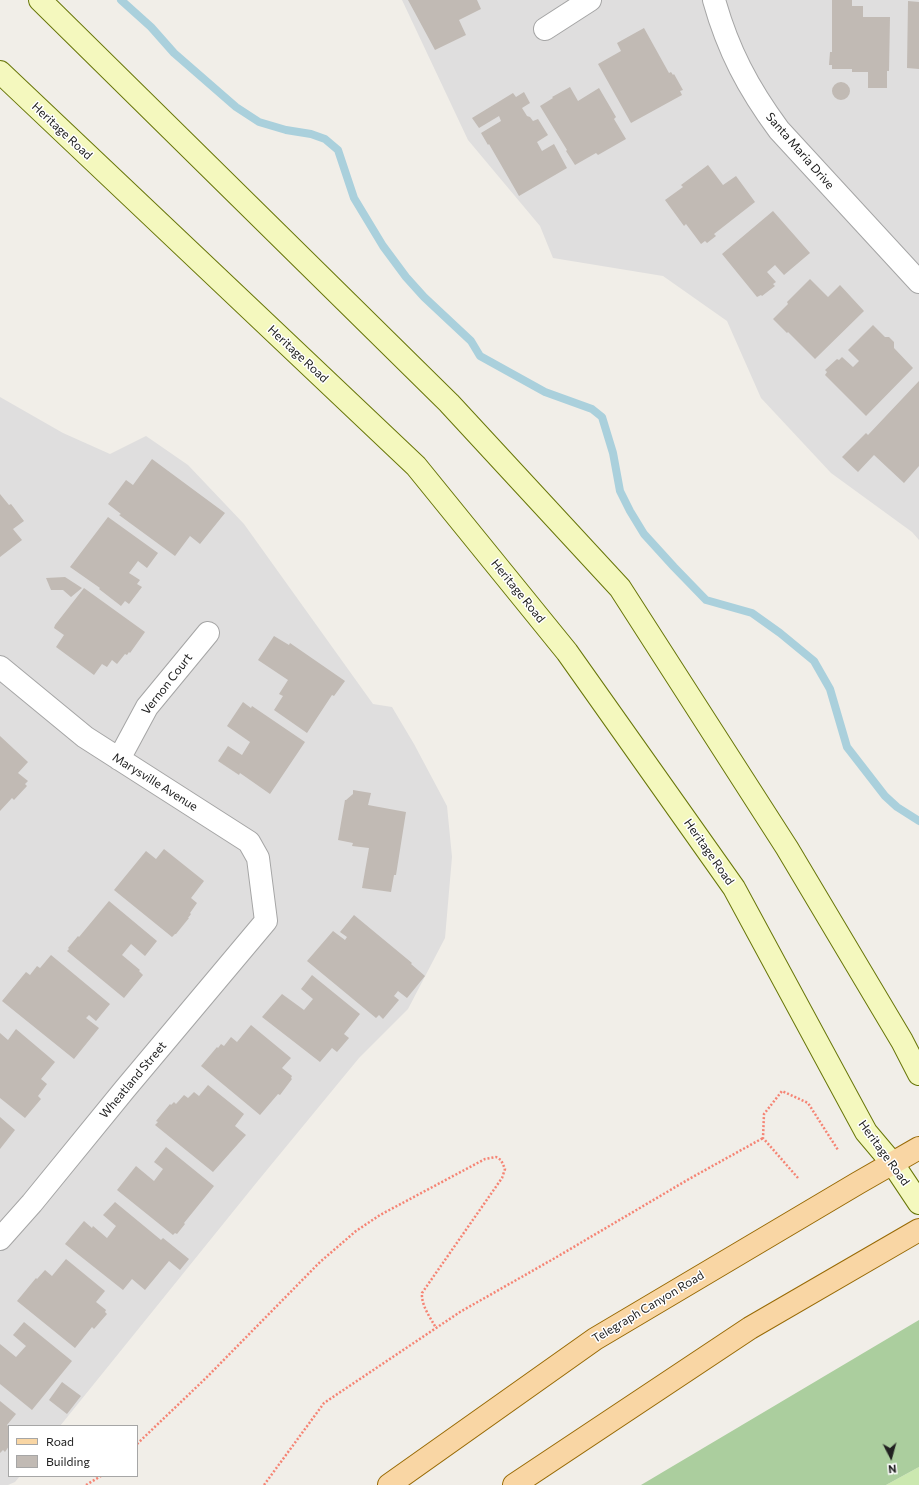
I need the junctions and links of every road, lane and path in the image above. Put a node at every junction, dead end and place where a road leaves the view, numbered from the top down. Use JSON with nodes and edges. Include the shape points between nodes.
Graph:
{"nodes":[{"id":1,"x":40,"y":0,"type":"edge"},
{"id":2,"x":590,"y":0,"type":"edge"},
{"id":3,"x":714,"y":0,"type":"edge"},
{"id":4,"x":545,"y":29,"type":"dead end"},
{"id":5,"x":0,"y":72,"type":"edge"},
{"id":6,"x":919,"y":282,"type":"edge"},
{"id":7,"x":208,"y":633,"type":"dead end"},
{"id":8,"x":0,"y":667,"type":"edge"},
{"id":9,"x":119,"y":759,"type":"junction"},
{"id":10,"x":266,"y":921,"type":"joint"},
{"id":11,"x":919,"y":1074,"type":"edge"},
{"id":12,"x":763,"y":1138,"type":"junction"},
{"id":13,"x":919,"y":1148,"type":"edge"},
{"id":14,"x":838,"y":1150,"type":"dead end"},
{"id":15,"x":892,"y":1164,"type":"junction"},
{"id":16,"x":798,"y":1178,"type":"dead end"},
{"id":17,"x":919,"y":1203,"type":"edge"},
{"id":18,"x":919,"y":1230,"type":"edge"},
{"id":19,"x":0,"y":1239,"type":"edge"},
{"id":20,"x":436,"y":1328,"type":"junction"},
{"id":21,"x":138,"y":1443,"type":"edge"},
{"id":22,"x":99,"y":1477,"type":"edge"},
{"id":23,"x":86,"y":1485,"type":"edge"},
{"id":24,"x":264,"y":1485,"type":"edge"},
{"id":25,"x":389,"y":1485,"type":"edge"},
{"id":26,"x":514,"y":1485,"type":"edge"}],
"edges":[{"from":1,"to":11,"type":"main road","via":[[449,403],[620,588],[787,848]]},
{"from":2,"to":4,"type":"street"},
{"from":3,"to":6,"type":"street","name":"Santa Maria Drive","via":[[730,50],[760,105],[779,130]]},
{"from":5,"to":15,"type":"main road","name":"Heritage Road","via":[[421,472],[567,652],[734,888],[866,1132]]},
{"from":7,"to":9,"type":"street","name":"Vernon Court","via":[[147,707]]},
{"from":8,"to":9,"type":"street","name":"Marysville Avenue","via":[[85,737]]},
{"from":9,"to":10,"type":"street","name":"Marysville Avenue","via":[[249,842],[258,858]]},
{"from":10,"to":19,"type":"street","name":"Wheatland Street","via":[[32,1204]]},
{"from":12,"to":14,"type":"path","via":[[764,1114],[782,1091],[808,1104]]},
{"from":12,"to":16,"type":"path"},
{"from":12,"to":20,"type":"path"},
{"from":13,"to":15,"type":"main road","name":"Telegraph Canyon Road"},
{"from":15,"to":17,"type":"main road","name":"Heritage Road"},
{"from":15,"to":25,"type":"main road","name":"Telegraph Canyon Road","via":[[595,1339]]},
{"from":18,"to":26,"type":"main road","via":[[750,1328]]},
{"from":20,"to":21,"type":"path","via":[[421,1298],[422,1293],[502,1178],[505,1169],[496,1156],[485,1159],[387,1211],[356,1232],[320,1262]]},
{"from":20,"to":24,"type":"path","via":[[324,1403]]},
{"from":22,"to":23,"type":"path"}]}
